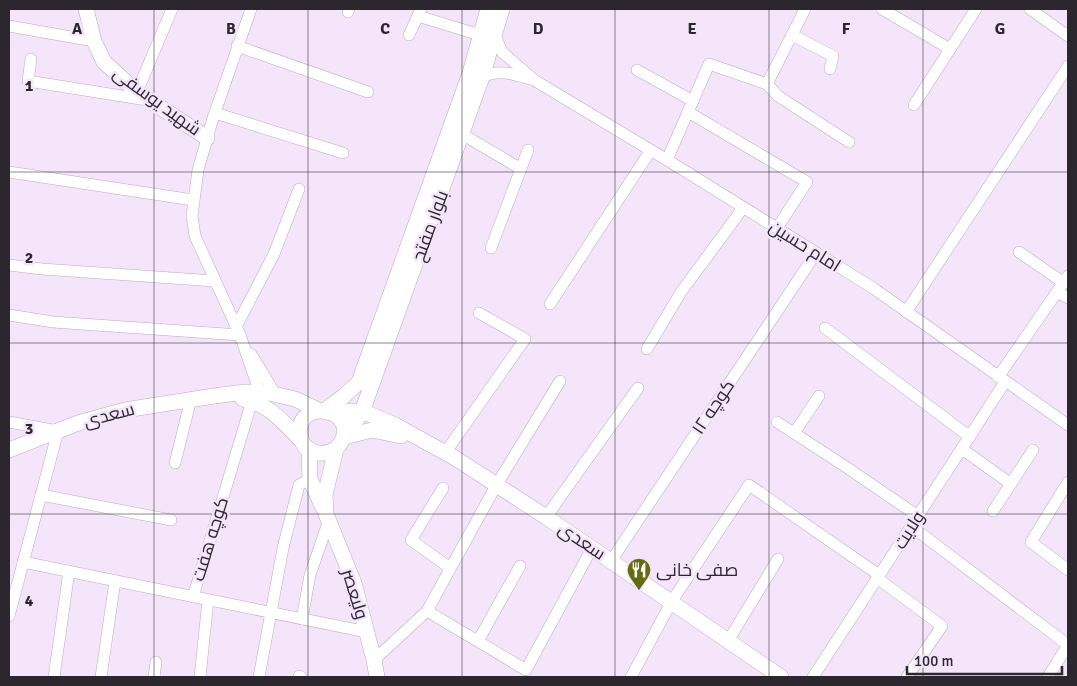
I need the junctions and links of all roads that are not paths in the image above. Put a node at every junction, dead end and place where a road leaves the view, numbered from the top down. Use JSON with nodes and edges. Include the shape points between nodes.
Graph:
{"nodes":[{"id":1,"x":86,"y":9,"type":"edge"},
{"id":2,"x":172,"y":9,"type":"edge"},
{"id":3,"x":251,"y":9,"type":"edge"},
{"id":4,"x":488,"y":9,"type":"edge"},
{"id":5,"x":502,"y":9,"type":"edge"},
{"id":6,"x":805,"y":9,"type":"edge"},
{"id":7,"x":882,"y":9,"type":"edge"},
{"id":8,"x":976,"y":9,"type":"edge"},
{"id":9,"x":1030,"y":9,"type":"edge"},
{"id":10,"x":419,"y":12,"type":"edge"},
{"id":11,"x":9,"y":26,"type":"edge"},
{"id":12,"x":409,"y":35,"type":"dead end"},
{"id":13,"x":488,"y":35,"type":"junction"},
{"id":14,"x":792,"y":35,"type":"junction"},
{"id":15,"x":1068,"y":36,"type":"edge"},
{"id":16,"x":94,"y":41,"type":"junction"},
{"id":17,"x":237,"y":46,"type":"junction"},
{"id":18,"x":950,"y":49,"type":"junction"},
{"id":19,"x":31,"y":59,"type":"dead end"},
{"id":20,"x":1068,"y":66,"type":"edge"},
{"id":21,"x":830,"y":69,"type":"dead end"},
{"id":22,"x":637,"y":70,"type":"dead end"},
{"id":23,"x":482,"y":77,"type":"junction"},
{"id":24,"x":534,"y":80,"type":"junction"},
{"id":25,"x":767,"y":84,"type":"junction"},
{"id":26,"x":137,"y":92,"type":"junction"},
{"id":27,"x":368,"y":92,"type":"dead end"},
{"id":28,"x":152,"y":101,"type":"junction"},
{"id":29,"x":914,"y":105,"type":"dead end"},
{"id":30,"x":691,"y":106,"type":"junction"},
{"id":31,"x":215,"y":113,"type":"junction"},
{"id":32,"x":462,"y":134,"type":"junction"},
{"id":33,"x":207,"y":138,"type":"junction"},
{"id":34,"x":849,"y":142,"type":"dead end"},
{"id":35,"x":528,"y":150,"type":"dead end"},
{"id":36,"x":651,"y":150,"type":"junction"},
{"id":37,"x":342,"y":153,"type":"dead end"},
{"id":38,"x":667,"y":160,"type":"junction"},
{"id":39,"x":521,"y":169,"type":"junction"},
{"id":40,"x":9,"y":172,"type":"edge"},
{"id":41,"x":299,"y":189,"type":"dead end"},
{"id":42,"x":193,"y":200,"type":"junction"},
{"id":43,"x":744,"y":208,"type":"junction"},
{"id":44,"x":776,"y":228,"type":"junction"},
{"id":45,"x":491,"y":248,"type":"dead end"},
{"id":46,"x":1019,"y":252,"type":"dead end"},
{"id":47,"x":816,"y":253,"type":"junction"},
{"id":48,"x":9,"y":265,"type":"edge"},
{"id":49,"x":215,"y":281,"type":"junction"},
{"id":50,"x":1063,"y":284,"type":"edge"},
{"id":51,"x":1068,"y":298,"type":"edge"},
{"id":52,"x":550,"y":304,"type":"dead end"},
{"id":53,"x":906,"y":312,"type":"junction"},
{"id":54,"x":479,"y":314,"type":"dead end"},
{"id":55,"x":9,"y":316,"type":"edge"},
{"id":56,"x":825,"y":328,"type":"dead end"},
{"id":57,"x":238,"y":331,"type":"junction"},
{"id":58,"x":647,"y":349,"type":"dead end"},
{"id":59,"x":1002,"y":379,"type":"junction"},
{"id":60,"x":560,"y":381,"type":"dead end"},
{"id":61,"x":638,"y":388,"type":"dead end"},
{"id":62,"x":276,"y":395,"type":"junction"},
{"id":63,"x":819,"y":396,"type":"dead end"},
{"id":64,"x":256,"y":397,"type":"junction"},
{"id":65,"x":191,"y":399,"type":"junction"},
{"id":66,"x":321,"y":410,"type":"junction"},
{"id":67,"x":362,"y":412,"type":"junction"},
{"id":68,"x":9,"y":422,"type":"edge"},
{"id":69,"x":777,"y":422,"type":"dead end"},
{"id":70,"x":1068,"y":425,"type":"edge"},
{"id":71,"x":58,"y":431,"type":"junction"},
{"id":72,"x":794,"y":433,"type":"junction"},
{"id":73,"x":970,"y":437,"type":"junction"},
{"id":74,"x":340,"y":443,"type":"junction"},
{"id":75,"x":429,"y":444,"type":"junction"},
{"id":76,"x":305,"y":445,"type":"junction"},
{"id":77,"x":962,"y":449,"type":"junction"},
{"id":78,"x":9,"y":450,"type":"edge"},
{"id":79,"x":1033,"y":450,"type":"dead end"},
{"id":80,"x":445,"y":453,"type":"junction"},
{"id":81,"x":176,"y":463,"type":"dead end"},
{"id":82,"x":310,"y":479,"type":"junction"},
{"id":83,"x":1068,"y":482,"type":"edge"},
{"id":84,"x":497,"y":484,"type":"junction"},
{"id":85,"x":1010,"y":484,"type":"junction"},
{"id":86,"x":443,"y":488,"type":"dead end"},
{"id":87,"x":41,"y":495,"type":"junction"},
{"id":88,"x":993,"y":511,"type":"dead end"},
{"id":89,"x":918,"y":516,"type":"junction"},
{"id":90,"x":327,"y":517,"type":"junction"},
{"id":91,"x":546,"y":517,"type":"junction"},
{"id":92,"x":171,"y":520,"type":"dead end"},
{"id":93,"x":911,"y":526,"type":"junction"},
{"id":94,"x":592,"y":548,"type":"junction"},
{"id":95,"x":778,"y":559,"type":"dead end"},
{"id":96,"x":611,"y":560,"type":"junction"},
{"id":97,"x":23,"y":562,"type":"junction"},
{"id":98,"x":520,"y":566,"type":"dead end"},
{"id":99,"x":450,"y":568,"type":"junction"},
{"id":100,"x":1068,"y":570,"type":"edge"},
{"id":101,"x":69,"y":571,"type":"junction"},
{"id":102,"x":878,"y":576,"type":"junction"},
{"id":103,"x":115,"y":581,"type":"junction"},
{"id":104,"x":193,"y":597,"type":"junction"},
{"id":105,"x":208,"y":600,"type":"junction"},
{"id":106,"x":672,"y":601,"type":"junction"},
{"id":107,"x":427,"y":611,"type":"junction"},
{"id":108,"x":271,"y":612,"type":"junction"},
{"id":109,"x":9,"y":616,"type":"edge"},
{"id":110,"x":302,"y":619,"type":"junction"},
{"id":111,"x":367,"y":632,"type":"junction"},
{"id":112,"x":478,"y":641,"type":"junction"},
{"id":113,"x":728,"y":641,"type":"junction"},
{"id":114,"x":1068,"y":645,"type":"edge"},
{"id":115,"x":374,"y":660,"type":"junction"},
{"id":116,"x":156,"y":662,"type":"dead end"},
{"id":117,"x":54,"y":677,"type":"edge"},
{"id":118,"x":101,"y":677,"type":"edge"},
{"id":119,"x":154,"y":677,"type":"edge"},
{"id":120,"x":200,"y":677,"type":"edge"},
{"id":121,"x":259,"y":677,"type":"edge"},
{"id":122,"x":377,"y":677,"type":"edge"},
{"id":123,"x":631,"y":677,"type":"edge"},
{"id":124,"x":781,"y":677,"type":"edge"},
{"id":125,"x":813,"y":677,"type":"edge"},
{"id":126,"x":907,"y":677,"type":"edge"},
{"id":127,"x":1048,"y":677,"type":"edge"}],
"edges":[{"from":1,"to":16,"type":"street","name":"شهید یوسفی"},
{"from":2,"to":26,"type":"street"},
{"from":3,"to":17,"type":"street"},
{"from":4,"to":13,"type":"street","name":"بلوار مفتح"},
{"from":5,"to":13,"type":"street","name":"بلوار مفتح"},
{"from":6,"to":14,"type":"street"},
{"from":7,"to":18,"type":"street"},
{"from":8,"to":18,"type":"street"},
{"from":9,"to":15,"type":"street"},
{"from":10,"to":12,"type":"street"},
{"from":10,"to":13,"type":"street"},
{"from":11,"to":16,"type":"street"},
{"from":13,"to":23,"type":"street","name":"بلوار مفتح"},
{"from":13,"to":24,"type":"street"},
{"from":13,"to":66,"type":"street","name":"بلوار مفتح","via":[[470,73],[359,382]]},
{"from":14,"to":21,"type":"street","via":[[833,56]]},
{"from":14,"to":25,"type":"street"},
{"from":16,"to":26,"type":"street","name":"شهید یوسفی","via":[[104,62]]},
{"from":17,"to":27,"type":"street"},
{"from":17,"to":31,"type":"street"},
{"from":18,"to":29,"type":"street"},
{"from":19,"to":28,"type":"street","via":[[28,81]]},
{"from":20,"to":53,"type":"street"},
{"from":22,"to":30,"type":"street"},
{"from":23,"to":24,"type":"street","via":[[502,72]]},
{"from":23,"to":32,"type":"street","name":"بلوار مفتح"},
{"from":24,"to":36,"type":"street","name":"امام حسین"},
{"from":25,"to":30,"type":"street","via":[[709,64]]},
{"from":25,"to":34,"type":"street","via":[[778,96]]},
{"from":26,"to":28,"type":"street","name":"شهید یوسفی"},
{"from":28,"to":33,"type":"street","name":"شهید یوسفی"},
{"from":30,"to":38,"type":"street"},
{"from":30,"to":44,"type":"street","via":[[807,182]]},
{"from":31,"to":33,"type":"street"},
{"from":31,"to":37,"type":"street"},
{"from":32,"to":39,"type":"street"},
{"from":32,"to":67,"type":"street","name":"بلوار مفتح"},
{"from":33,"to":42,"type":"street"},
{"from":35,"to":39,"type":"street"},
{"from":36,"to":38,"type":"street","name":"امام حسین"},
{"from":36,"to":52,"type":"street"},
{"from":38,"to":43,"type":"street","name":"امام حسین"},
{"from":39,"to":45,"type":"street"},
{"from":40,"to":42,"type":"street"},
{"from":41,"to":57,"type":"street","via":[[274,254]]},
{"from":42,"to":49,"type":"street","via":[[195,236]]},
{"from":43,"to":44,"type":"street","name":"امام حسین"},
{"from":43,"to":58,"type":"street","via":[[681,292]]},
{"from":44,"to":47,"type":"street","name":"امام حسین"},
{"from":46,"to":50,"type":"street"},
{"from":47,"to":53,"type":"street","name":"امام حسین"},
{"from":47,"to":96,"type":"street","name":"کوچه ۱۲"},
{"from":48,"to":49,"type":"street"},
{"from":49,"to":57,"type":"street"},
{"from":50,"to":51,"type":"street"},
{"from":50,"to":59,"type":"street","name":"ولایت"},
{"from":53,"to":59,"type":"street","name":"امام حسین"},
{"from":54,"to":80,"type":"street","via":[[525,338]]},
{"from":55,"to":57,"type":"street","via":[[53,322]]},
{"from":56,"to":73,"type":"street"},
{"from":57,"to":62,"type":"street"},
{"from":57,"to":64,"type":"street"},
{"from":59,"to":70,"type":"street","name":"امام حسین"},
{"from":59,"to":73,"type":"street","name":"ولایت"},
{"from":60,"to":84,"type":"street"},
{"from":61,"to":91,"type":"street"},
{"from":62,"to":64,"type":"street","name":"سعدی"},
{"from":62,"to":66,"type":"street","name":"سعدی"},
{"from":63,"to":72,"type":"street"},
{"from":64,"to":65,"type":"street","name":"سعدی","via":[[245,392]]},
{"from":64,"to":76,"type":"street"},
{"from":64,"to":104,"type":"street","name":"کوچه هفت"},
{"from":65,"to":71,"type":"street","name":"سعدی","via":[[125,410]]},
{"from":65,"to":81,"type":"street"},
{"from":66,"to":67,"type":"street","name":"سعدی"},
{"from":66,"to":74,"type":"street","via":[[338,416],[344,429]]},
{"from":66,"to":76,"type":"street","via":[[311,413],[302,424]]},
{"from":67,"to":74,"type":"street","name":"بلوار مفتح"},
{"from":67,"to":75,"type":"street","name":"سعدی"},
{"from":68,"to":71,"type":"street"},
{"from":69,"to":72,"type":"street"},
{"from":71,"to":78,"type":"street","name":"سعدی"},
{"from":71,"to":87,"type":"street"},
{"from":72,"to":89,"type":"street"},
{"from":73,"to":77,"type":"street","name":"ولایت"},
{"from":74,"to":75,"type":"street","name":"سعدی","via":[[372,430]]},
{"from":74,"to":76,"type":"street","via":[[323,454]]},
{"from":74,"to":90,"type":"street","name":"ولیعصر","via":[[325,495]]},
{"from":75,"to":80,"type":"street","name":"سعدی"},
{"from":76,"to":82,"type":"street","name":"ولیعصر"},
{"from":77,"to":85,"type":"street"},
{"from":77,"to":89,"type":"street","name":"ولایت"},
{"from":79,"to":85,"type":"street"},
{"from":80,"to":84,"type":"street","name":"سعدی"},
{"from":82,"to":90,"type":"street","name":"ولیعصر"},
{"from":82,"to":108,"type":"street","via":[[299,485]]},
{"from":83,"to":100,"type":"street","via":[[1031,542]]},
{"from":84,"to":91,"type":"street","name":"سعدی"},
{"from":84,"to":99,"type":"street"},
{"from":85,"to":88,"type":"street"},
{"from":86,"to":99,"type":"street","via":[[411,540]]},
{"from":87,"to":92,"type":"street"},
{"from":87,"to":97,"type":"street"},
{"from":89,"to":93,"type":"street","name":"ولایت"},
{"from":90,"to":110,"type":"street","via":[[314,558]]},
{"from":90,"to":111,"type":"street","name":"ولیعصر","via":[[354,583]]},
{"from":91,"to":94,"type":"street","name":"سعدی"},
{"from":93,"to":102,"type":"street","name":"ولایت"},
{"from":93,"to":114,"type":"street"},
{"from":94,"to":96,"type":"street","name":"سعدی"},
{"from":94,"to":112,"type":"street","via":[[526,670]]},
{"from":95,"to":113,"type":"street"},
{"from":96,"to":106,"type":"street","name":"سعدی"},
{"from":97,"to":101,"type":"street","name":"کوچه هفت"},
{"from":97,"to":109,"type":"street"},
{"from":98,"to":112,"type":"street"},
{"from":99,"to":107,"type":"street"},
{"from":101,"to":103,"type":"street","name":"کوچه هفت"},
{"from":101,"to":117,"type":"street"},
{"from":102,"to":106,"type":"street","via":[[749,485]]},
{"from":102,"to":125,"type":"street","name":"ولایت"},
{"from":102,"to":126,"type":"street","via":[[942,626]]},
{"from":103,"to":104,"type":"street","name":"کوچه هفت"},
{"from":103,"to":118,"type":"street"},
{"from":104,"to":105,"type":"street"},
{"from":105,"to":108,"type":"street"},
{"from":105,"to":120,"type":"street"},
{"from":106,"to":113,"type":"street","name":"سعدی"},
{"from":106,"to":123,"type":"street"},
{"from":107,"to":112,"type":"street"},
{"from":107,"to":115,"type":"street"},
{"from":108,"to":110,"type":"street"},
{"from":108,"to":121,"type":"street"},
{"from":110,"to":111,"type":"street"},
{"from":111,"to":115,"type":"street","name":"ولیعصر"},
{"from":113,"to":124,"type":"street","name":"سعدی"},
{"from":114,"to":127,"type":"street"},
{"from":115,"to":122,"type":"street","name":"ولیعصر"},
{"from":116,"to":119,"type":"street"}]}
